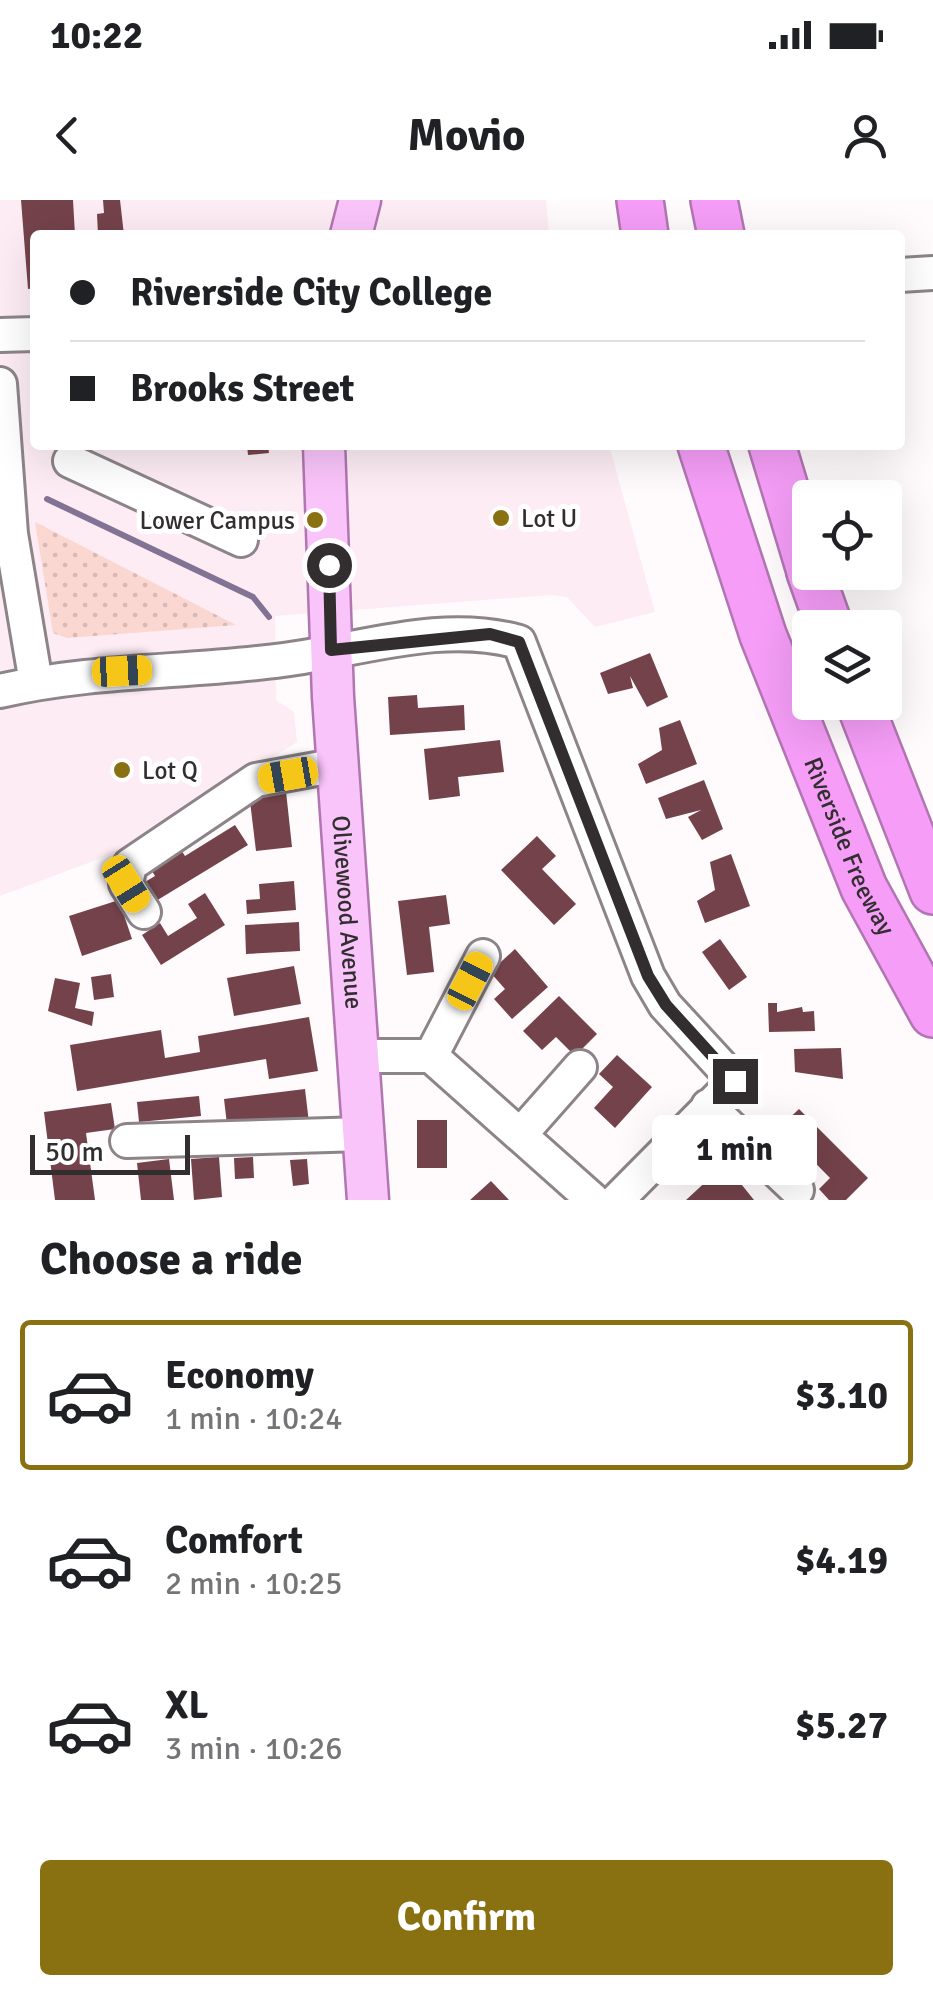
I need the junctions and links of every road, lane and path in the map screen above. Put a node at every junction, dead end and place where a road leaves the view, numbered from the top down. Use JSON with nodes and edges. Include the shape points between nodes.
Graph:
{"nodes":[{"id":1,"x":360,"y":200,"type":"edge"},
{"id":2,"x":640,"y":200,"type":"edge"},
{"id":3,"x":714,"y":200,"type":"edge"},
{"id":4,"x":352,"y":230,"type":"edge"},
{"id":5,"x":645,"y":230,"type":"edge"},
{"id":6,"x":720,"y":230,"type":"edge"},
{"id":7,"x":933,"y":274,"type":"edge"},
{"id":8,"x":905,"y":275,"type":"edge"},
{"id":9,"x":30,"y":334,"type":"edge"},
{"id":10,"x":0,"y":336,"type":"edge"},
{"id":11,"x":0,"y":384,"type":"edge"},
{"id":12,"x":324,"y":450,"type":"edge"},
{"id":13,"x":703,"y":450,"type":"edge"},
{"id":14,"x":773,"y":450,"type":"edge"},
{"id":15,"x":70,"y":460,"type":"dead end"},
{"id":16,"x":792,"y":512,"type":"edge"},
{"id":17,"x":241,"y":540,"type":"dead end"},
{"id":18,"x":331,"y":650,"type":"junction"},
{"id":19,"x":36,"y":683,"type":"junction"},
{"id":20,"x":0,"y":692,"type":"edge"},
{"id":21,"x":865,"y":720,"type":"edge"},
{"id":22,"x":338,"y":764,"type":"junction"},
{"id":23,"x":933,"y":892,"type":"edge"},
{"id":24,"x":144,"y":912,"type":"dead end"},
{"id":25,"x":483,"y":956,"type":"dead end"},
{"id":26,"x":933,"y":1014,"type":"edge"},
{"id":27,"x":357,"y":1056,"type":"junction"},
{"id":28,"x":431,"y":1056,"type":"junction"},
{"id":29,"x":580,"y":1067,"type":"dead end"},
{"id":30,"x":708,"y":1106,"type":"junction"},
{"id":31,"x":363,"y":1134,"type":"junction"},
{"id":32,"x":520,"y":1135,"type":"junction"},
{"id":33,"x":127,"y":1141,"type":"dead end"},
{"id":34,"x":797,"y":1190,"type":"dead end"},
{"id":35,"x":368,"y":1200,"type":"edge"},
{"id":36,"x":593,"y":1200,"type":"edge"},
{"id":37,"x":617,"y":1200,"type":"edge"}],
"edges":[{"from":1,"to":4,"type":"main road"},
{"from":2,"to":5,"type":"highway"},
{"from":3,"to":6,"type":"highway"},
{"from":7,"to":8,"type":"street"},
{"from":9,"to":10,"type":"street"},
{"from":11,"to":19,"type":"street","via":[[10,534]]},
{"from":12,"to":18,"type":"main road","name":"Olivewood Avenue"},
{"from":13,"to":26,"type":"highway","name":"Riverside Freeway","via":[[763,635],[864,888]]},
{"from":14,"to":16,"type":"highway"},
{"from":15,"to":17,"type":"street"},
{"from":18,"to":19,"type":"street"},
{"from":18,"to":22,"type":"main road","name":"Olivewood Avenue"},
{"from":18,"to":30,"type":"street","via":[[490,634],[519,642],[648,976],[735,1081]]},
{"from":19,"to":20,"type":"street"},
{"from":21,"to":23,"type":"highway"},
{"from":22,"to":24,"type":"street","via":[[256,780],[130,865],[126,884]]},
{"from":22,"to":27,"type":"main road","name":"Olivewood Avenue"},
{"from":25,"to":28,"type":"street"},
{"from":27,"to":28,"type":"street"},
{"from":27,"to":31,"type":"main road","name":"Olivewood Avenue"},
{"from":28,"to":32,"type":"street"},
{"from":29,"to":32,"type":"street"},
{"from":30,"to":34,"type":"street"},
{"from":30,"to":37,"type":"street"},
{"from":31,"to":33,"type":"street"},
{"from":31,"to":35,"type":"main road","name":"Olivewood Avenue"},
{"from":32,"to":36,"type":"street"}]}
